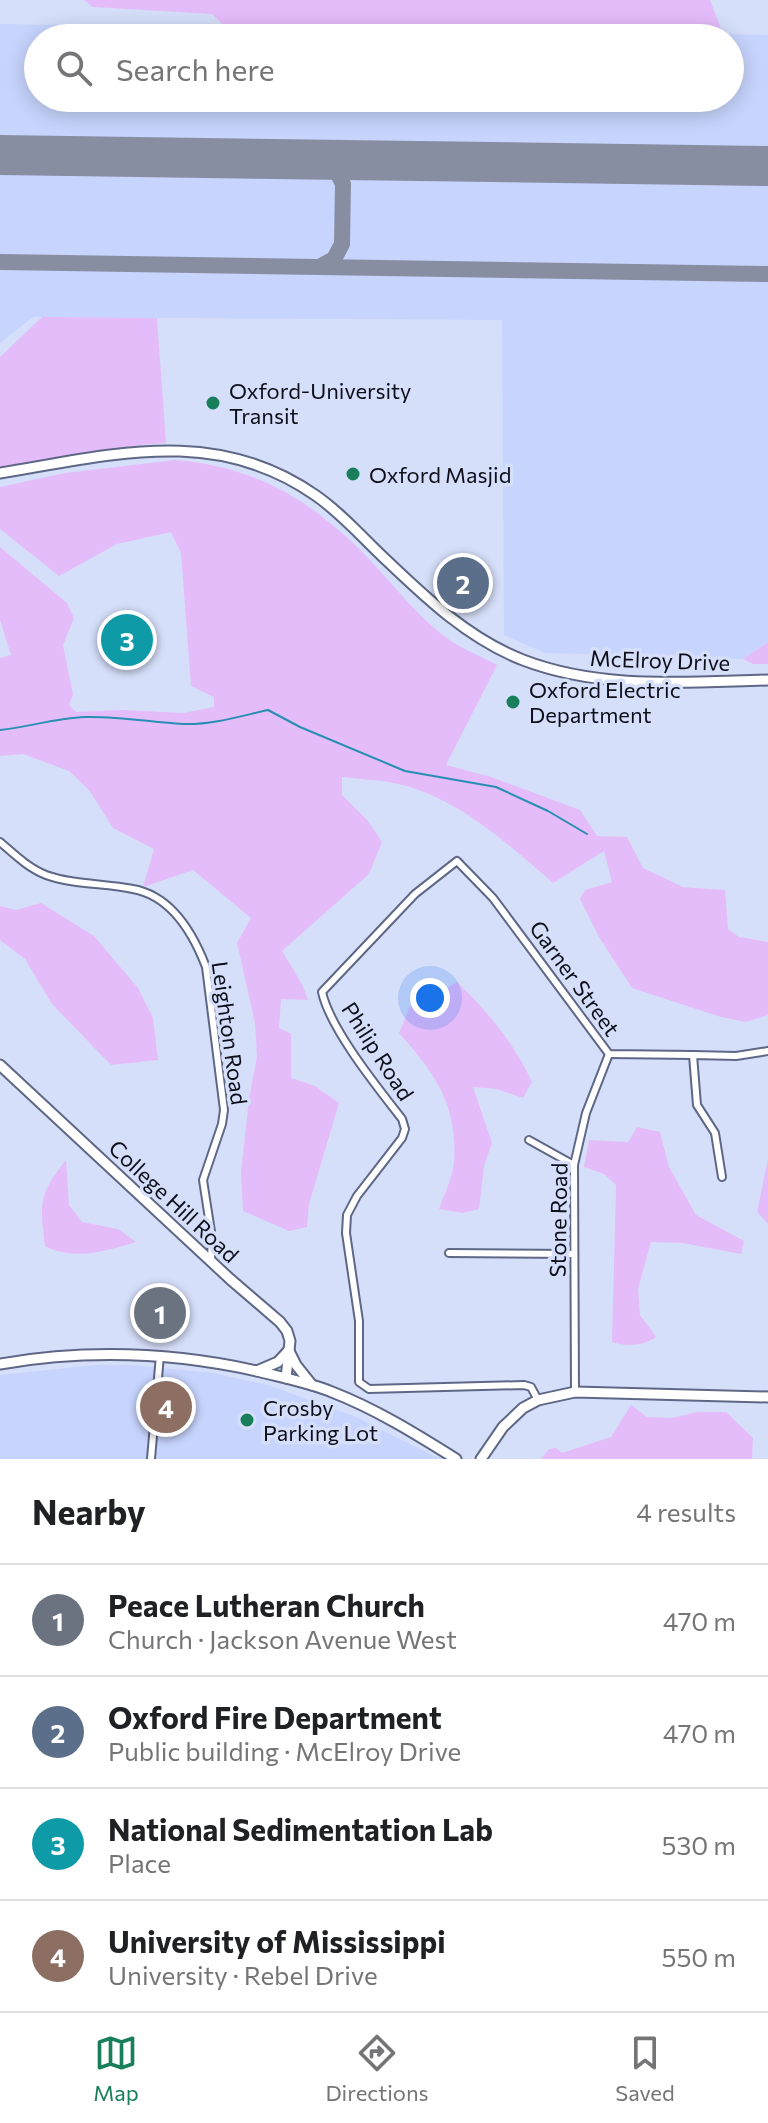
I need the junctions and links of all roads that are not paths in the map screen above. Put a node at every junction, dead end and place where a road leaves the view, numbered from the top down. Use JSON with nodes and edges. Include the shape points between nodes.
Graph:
{"nodes":[{"id":1,"x":0,"y":473,"type":"edge"},
{"id":2,"x":768,"y":680,"type":"edge"},
{"id":3,"x":0,"y":842,"type":"edge"},
{"id":4,"x":457,"y":861,"type":"joint"},
{"id":5,"x":768,"y":1051,"type":"edge"},
{"id":6,"x":609,"y":1054,"type":"junction"},
{"id":7,"x":693,"y":1055,"type":"junction"},
{"id":8,"x":0,"y":1065,"type":"edge"},
{"id":9,"x":529,"y":1140,"type":"dead end"},
{"id":10,"x":574,"y":1165,"type":"junction"},
{"id":11,"x":722,"y":1177,"type":"dead end"},
{"id":12,"x":449,"y":1253,"type":"dead end"},
{"id":13,"x":574,"y":1254,"type":"junction"},
{"id":14,"x":211,"y":1260,"type":"junction"},
{"id":15,"x":289,"y":1350,"type":"junction"},
{"id":16,"x":160,"y":1355,"type":"junction"},
{"id":17,"x":0,"y":1364,"type":"edge"},
{"id":18,"x":257,"y":1371,"type":"junction"},
{"id":19,"x":286,"y":1378,"type":"junction"},
{"id":20,"x":312,"y":1385,"type":"junction"},
{"id":21,"x":575,"y":1392,"type":"junction"},
{"id":22,"x":768,"y":1397,"type":"edge"},
{"id":23,"x":538,"y":1400,"type":"junction"},
{"id":24,"x":151,"y":1459,"type":"edge"},
{"id":25,"x":456,"y":1459,"type":"edge"},
{"id":26,"x":481,"y":1459,"type":"edge"}],
"edges":[{"from":1,"to":2,"type":"street","name":"McElroy Drive","via":[[157,449],[243,460],[316,495],[456,622],[520,659],[599,680]]},
{"from":3,"to":14,"type":"street","name":"Leighton Road","via":[[46,875],[162,899],[199,947],[224,1110],[203,1180]]},
{"from":4,"to":6,"type":"street","name":"Garner Street","via":[[493,898]]},
{"from":4,"to":23,"type":"street","name":"Philip Road","via":[[415,894],[322,992],[336,1024],[405,1129],[347,1215],[359,1321],[359,1382],[369,1389],[524,1385]]},
{"from":5,"to":7,"type":"street","name":"Garner Street"},
{"from":6,"to":7,"type":"street","name":"Garner Street"},
{"from":6,"to":10,"type":"street","name":"Stone Road","via":[[586,1113]]},
{"from":7,"to":11,"type":"street","via":[[697,1105],[715,1133]]},
{"from":8,"to":14,"type":"street","name":"College Hill Road"},
{"from":9,"to":10,"type":"street"},
{"from":10,"to":13,"type":"street","name":"Stone Road"},
{"from":12,"to":13,"type":"street"},
{"from":13,"to":21,"type":"street","name":"Stone Road"},
{"from":14,"to":15,"type":"street","name":"College Hill Road","via":[[280,1322]]},
{"from":15,"to":18,"type":"street"},
{"from":15,"to":19,"type":"street"},
{"from":15,"to":20,"type":"street","name":"College Hill Road"},
{"from":16,"to":17,"type":"street","via":[[66,1355]]},
{"from":16,"to":18,"type":"street"},
{"from":16,"to":24,"type":"street"},
{"from":18,"to":19,"type":"street"},
{"from":19,"to":20,"type":"street"},
{"from":20,"to":25,"type":"street","via":[[383,1415]]},
{"from":21,"to":22,"type":"street"},
{"from":21,"to":23,"type":"street"},
{"from":23,"to":26,"type":"street","via":[[503,1427]]}]}
